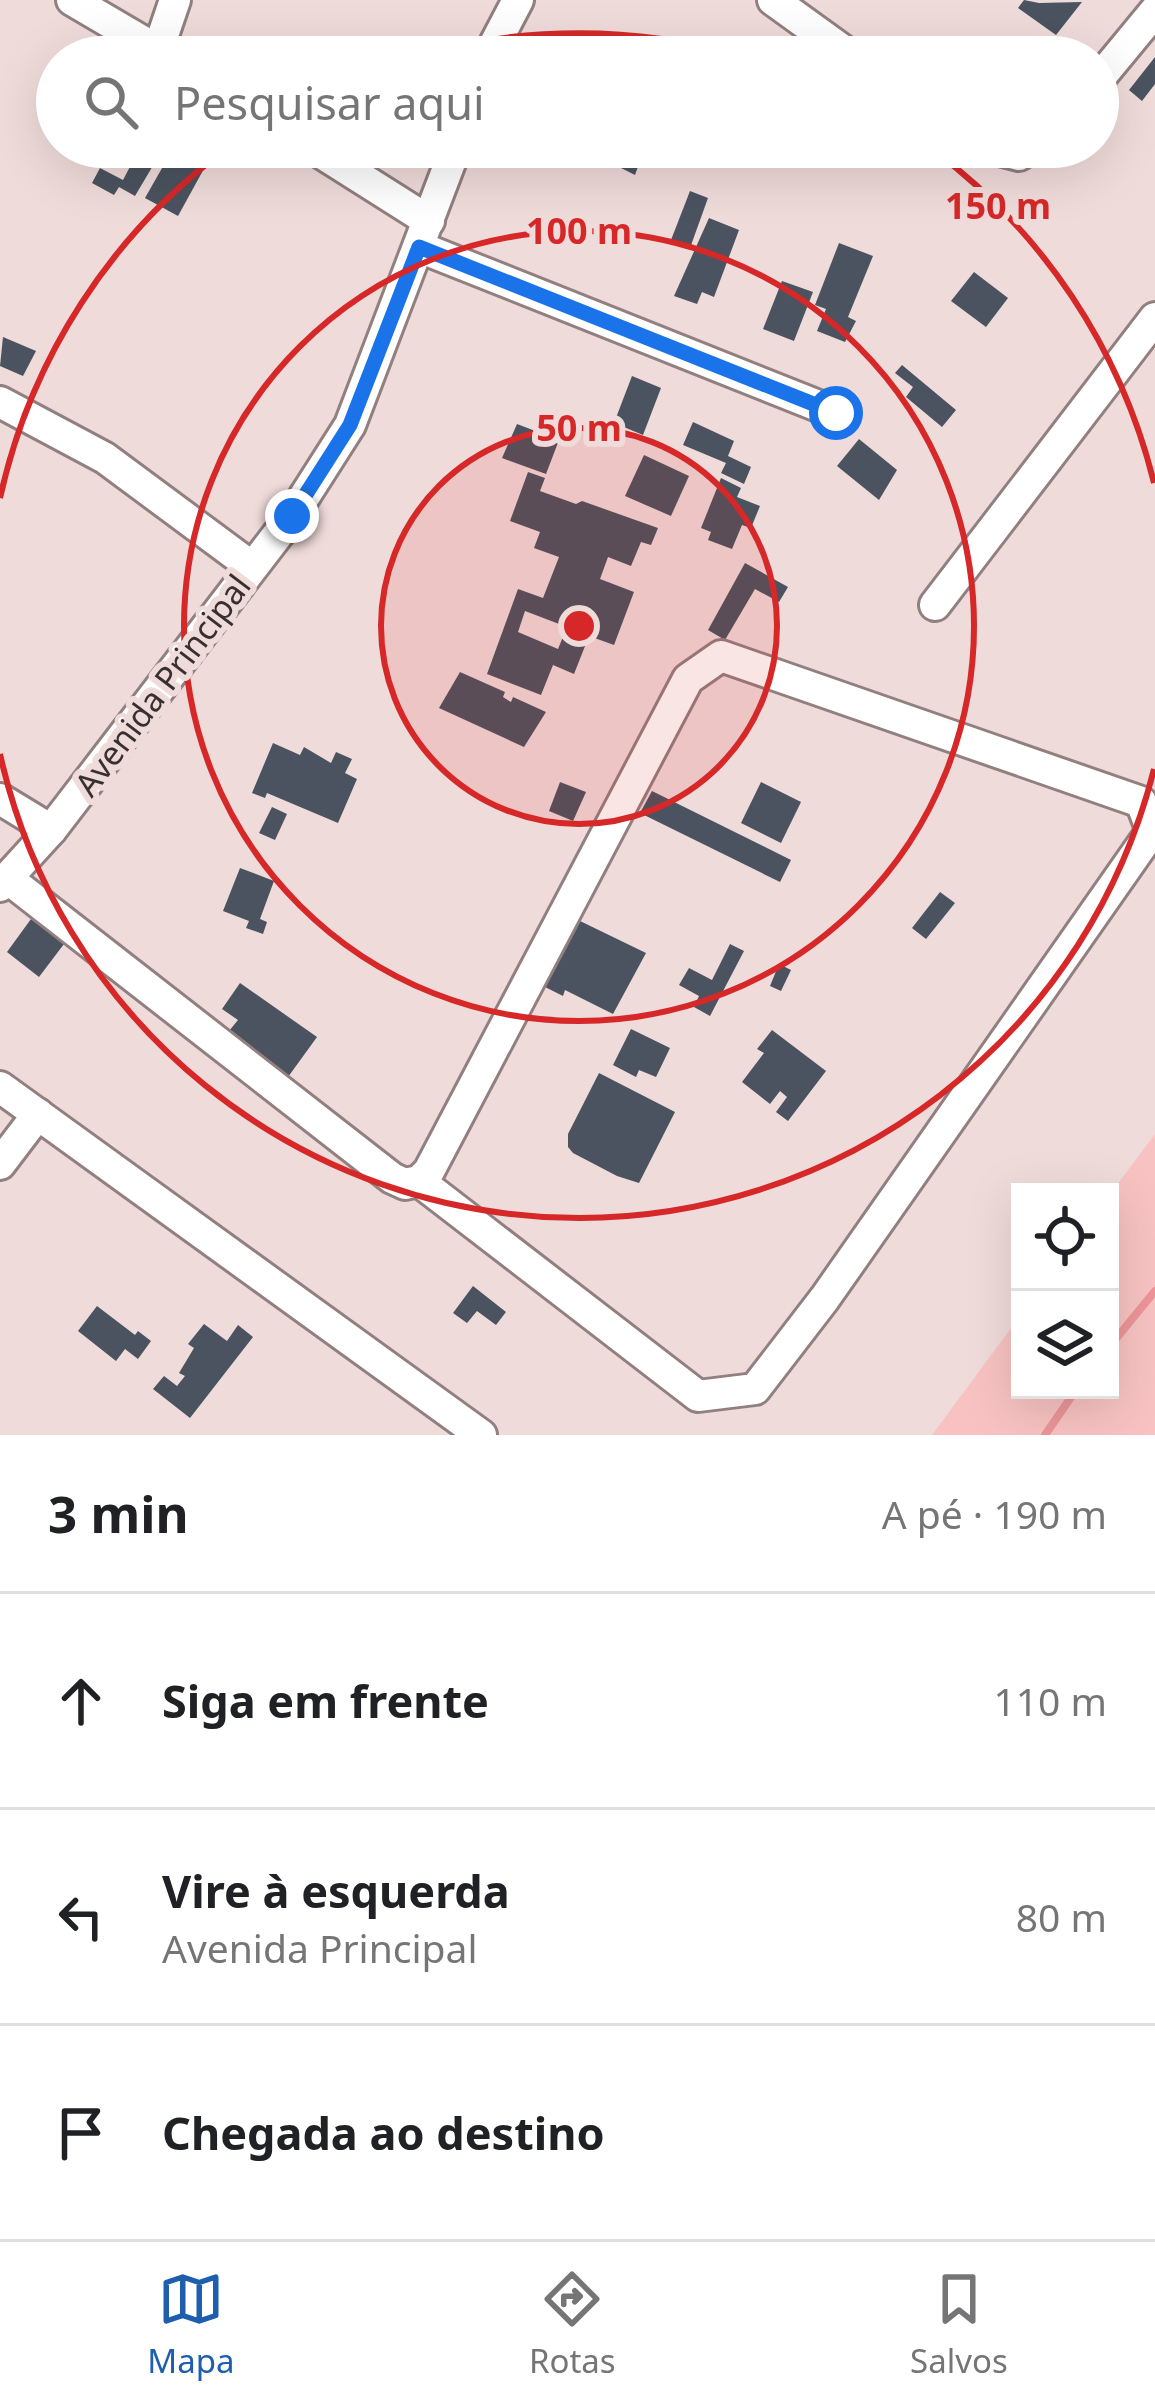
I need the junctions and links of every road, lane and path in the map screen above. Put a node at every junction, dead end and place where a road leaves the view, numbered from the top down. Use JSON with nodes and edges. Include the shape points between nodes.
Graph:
{"nodes":[{"id":1,"x":72,"y":0,"type":"edge"},
{"id":2,"x":175,"y":0,"type":"edge"},
{"id":3,"x":518,"y":0,"type":"edge"},
{"id":4,"x":773,"y":0,"type":"edge"},
{"id":5,"x":1155,"y":11,"type":"edge"},
{"id":6,"x":133,"y":36,"type":"edge"},
{"id":7,"x":168,"y":36,"type":"edge"},
{"id":8,"x":499,"y":36,"type":"edge"},
{"id":9,"x":823,"y":36,"type":"edge"},
{"id":10,"x":1119,"y":55,"type":"edge"},
{"id":11,"x":339,"y":168,"type":"edge"},
{"id":12,"x":448,"y":168,"type":"edge"},
{"id":13,"x":424,"y":234,"type":"junction"},
{"id":14,"x":1155,"y":318,"type":"edge"},
{"id":15,"x":0,"y":402,"type":"edge"},
{"id":16,"x":836,"y":413,"type":"dead end"},
{"id":17,"x":252,"y":567,"type":"junction"},
{"id":18,"x":935,"y":605,"type":"dead end"},
{"id":19,"x":0,"y":799,"type":"edge"},
{"id":20,"x":51,"y":830,"type":"junction"},
{"id":21,"x":4,"y":882,"type":"edge"},
{"id":22,"x":0,"y":1087,"type":"edge"},
{"id":23,"x":38,"y":1114,"type":"junction"},
{"id":24,"x":0,"y":1164,"type":"edge"},
{"id":25,"x":419,"y":1181,"type":"junction"},
{"id":26,"x":482,"y":1435,"type":"edge"}],
"edges":[{"from":1,"to":6,"type":"street"},
{"from":2,"to":7,"type":"street"},
{"from":3,"to":8,"type":"street"},
{"from":4,"to":9,"type":"street"},
{"from":5,"to":10,"type":"street"},
{"from":11,"to":13,"type":"street"},
{"from":12,"to":13,"type":"street","name":"Avenida Principal"},
{"from":13,"to":16,"type":"street"},
{"from":13,"to":17,"type":"street","name":"Avenida Principal","via":[[350,425]]},
{"from":14,"to":18,"type":"street"},
{"from":15,"to":17,"type":"street","via":[[104,458]]},
{"from":17,"to":20,"type":"street","name":"Avenida Principal"},
{"from":19,"to":20,"type":"street"},
{"from":20,"to":21,"type":"street","name":"Avenida Principal"},
{"from":21,"to":25,"type":"street","via":[[392,1178]]},
{"from":22,"to":23,"type":"street"},
{"from":23,"to":24,"type":"street"},
{"from":23,"to":26,"type":"street"},
{"from":25,"to":25,"type":"street","via":[[698,1396],[755,1389],[1152,831],[1141,802],[722,656],[688,679]]}]}
